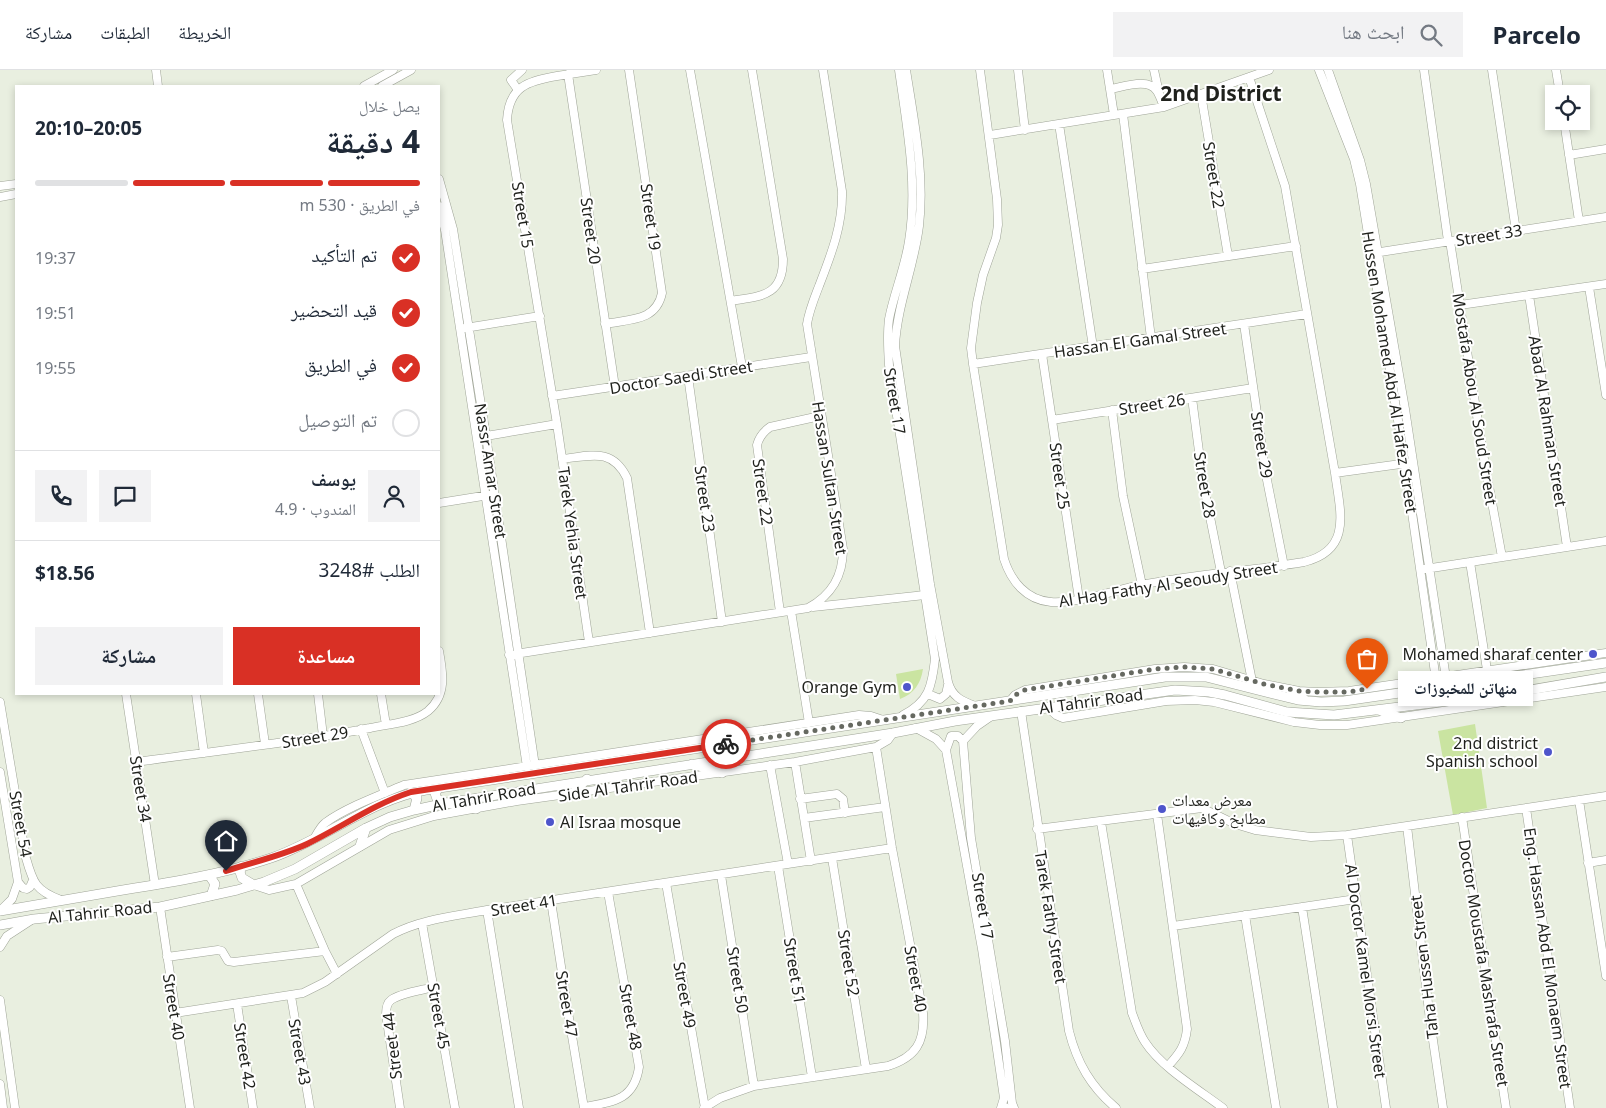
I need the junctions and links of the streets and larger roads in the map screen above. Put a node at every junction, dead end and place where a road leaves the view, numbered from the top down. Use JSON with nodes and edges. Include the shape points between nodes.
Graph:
{"nodes":[{"id":1,"x":156,"y":70,"type":"edge"},
{"id":2,"x":394,"y":70,"type":"edge"},
{"id":3,"x":411,"y":70,"type":"edge"},
{"id":4,"x":522,"y":70,"type":"edge"},
{"id":5,"x":596,"y":70,"type":"edge"},
{"id":6,"x":629,"y":70,"type":"edge"},
{"id":7,"x":690,"y":70,"type":"edge"},
{"id":8,"x":752,"y":70,"type":"edge"},
{"id":9,"x":824,"y":70,"type":"edge"},
{"id":10,"x":898,"y":70,"type":"edge"},
{"id":11,"x":906,"y":70,"type":"edge"},
{"id":12,"x":980,"y":70,"type":"edge"},
{"id":13,"x":1018,"y":70,"type":"edge"},
{"id":14,"x":1107,"y":70,"type":"edge"},
{"id":15,"x":1154,"y":70,"type":"edge"},
{"id":16,"x":1269,"y":70,"type":"edge"},
{"id":17,"x":1319,"y":70,"type":"edge"},
{"id":18,"x":1328,"y":70,"type":"edge"},
{"id":19,"x":1424,"y":70,"type":"edge"},
{"id":20,"x":1492,"y":70,"type":"edge"},
{"id":21,"x":1556,"y":70,"type":"edge"},
{"id":22,"x":568,"y":74,"type":"junction"},
{"id":23,"x":1249,"y":77,"type":"junction"},
{"id":24,"x":385,"y":83,"type":"edge"},
{"id":25,"x":158,"y":85,"type":"edge"},
{"id":26,"x":371,"y":85,"type":"edge"},
{"id":27,"x":1558,"y":85,"type":"edge"},
{"id":28,"x":1110,"y":89,"type":"junction"},
{"id":29,"x":518,"y":90,"type":"junction"},
{"id":30,"x":1201,"y":94,"type":"junction"},
{"id":31,"x":1160,"y":98,"type":"junction"},
{"id":32,"x":1164,"y":107,"type":"junction"},
{"id":33,"x":1119,"y":114,"type":"junction"},
{"id":34,"x":1059,"y":124,"type":"junction"},
{"id":35,"x":1025,"y":130,"type":"junction"},
{"id":36,"x":1565,"y":130,"type":"edge"},
{"id":37,"x":990,"y":135,"type":"junction"},
{"id":38,"x":1606,"y":149,"type":"edge"},
{"id":39,"x":1569,"y":155,"type":"junction"},
{"id":40,"x":15,"y":184,"type":"edge"},
{"id":41,"x":0,"y":186,"type":"edge"},
{"id":42,"x":440,"y":188,"type":"edge"},
{"id":43,"x":15,"y":194,"type":"edge"},
{"id":44,"x":0,"y":197,"type":"edge"},
{"id":45,"x":440,"y":210,"type":"edge"},
{"id":46,"x":1606,"y":217,"type":"edge"},
{"id":47,"x":1579,"y":221,"type":"junction"},
{"id":48,"x":445,"y":230,"type":"edge"},
{"id":49,"x":1516,"y":230,"type":"junction"},
{"id":50,"x":1449,"y":241,"type":"junction"},
{"id":51,"x":1296,"y":246,"type":"junction"},
{"id":52,"x":1375,"y":253,"type":"junction"},
{"id":53,"x":1228,"y":256,"type":"junction"},
{"id":54,"x":1142,"y":268,"type":"junction"},
{"id":55,"x":1606,"y":284,"type":"edge"},
{"id":56,"x":1589,"y":287,"type":"junction"},
{"id":57,"x":1529,"y":295,"type":"junction"},
{"id":58,"x":730,"y":301,"type":"junction"},
{"id":59,"x":1460,"y":305,"type":"junction"},
{"id":60,"x":1307,"y":314,"type":"junction"},
{"id":61,"x":540,"y":316,"type":"junction"},
{"id":62,"x":605,"y":324,"type":"junction"},
{"id":63,"x":1244,"y":324,"type":"junction"},
{"id":64,"x":469,"y":327,"type":"junction"},
{"id":65,"x":458,"y":329,"type":"junction"},
{"id":66,"x":1151,"y":338,"type":"junction"},
{"id":67,"x":1093,"y":346,"type":"junction"},
{"id":68,"x":1042,"y":354,"type":"junction"},
{"id":69,"x":811,"y":357,"type":"junction"},
{"id":70,"x":973,"y":364,"type":"junction"},
{"id":71,"x":742,"y":367,"type":"junction"},
{"id":72,"x":688,"y":376,"type":"junction"},
{"id":73,"x":614,"y":387,"type":"junction"},
{"id":74,"x":1253,"y":388,"type":"junction"},
{"id":75,"x":1606,"y":395,"type":"edge"},
{"id":76,"x":552,"y":396,"type":"junction"},
{"id":77,"x":1192,"y":398,"type":"junction"},
{"id":78,"x":1112,"y":410,"type":"junction"},
{"id":79,"x":820,"y":416,"type":"junction"},
{"id":80,"x":1052,"y":420,"type":"junction"},
{"id":81,"x":557,"y":424,"type":"junction"},
{"id":82,"x":486,"y":436,"type":"junction"},
{"id":83,"x":562,"y":460,"type":"junction"},
{"id":84,"x":1409,"y":463,"type":"junction"},
{"id":85,"x":1335,"y":472,"type":"junction"},
{"id":86,"x":495,"y":494,"type":"junction"},
{"id":87,"x":484,"y":496,"type":"junction"},
{"id":88,"x":440,"y":502,"type":"edge"},
{"id":89,"x":1606,"y":541,"type":"edge"},
{"id":90,"x":1567,"y":547,"type":"junction"},
{"id":91,"x":1502,"y":557,"type":"junction"},
{"id":92,"x":1470,"y":562,"type":"junction"},
{"id":93,"x":1284,"y":566,"type":"junction"},
{"id":94,"x":1424,"y":569,"type":"junction"},
{"id":95,"x":1230,"y":571,"type":"junction"},
{"id":96,"x":1221,"y":572,"type":"junction"},
{"id":97,"x":1142,"y":585,"type":"junction"},
{"id":98,"x":925,"y":596,"type":"junction"},
{"id":99,"x":1079,"y":599,"type":"junction"},
{"id":100,"x":808,"y":608,"type":"junction"},
{"id":101,"x":791,"y":611,"type":"junction"},
{"id":102,"x":780,"y":612,"type":"junction"},
{"id":103,"x":722,"y":622,"type":"junction"},
{"id":104,"x":650,"y":633,"type":"junction"},
{"id":105,"x":589,"y":642,"type":"junction"},
{"id":106,"x":518,"y":653,"type":"junction"},
{"id":107,"x":1606,"y":653,"type":"edge"},
{"id":108,"x":509,"y":655,"type":"junction"},
{"id":109,"x":440,"y":658,"type":"edge"},
{"id":110,"x":1606,"y":663,"type":"edge"},
{"id":111,"x":1487,"y":670,"type":"junction"},
{"id":112,"x":1606,"y":677,"type":"edge"},
{"id":113,"x":1446,"y":678,"type":"junction"},
{"id":114,"x":1504,"y":678,"type":"junction"},
{"id":115,"x":1436,"y":680,"type":"junction"},
{"id":116,"x":1252,"y":681,"type":"junction"},
{"id":117,"x":948,"y":682,"type":"junction"},
{"id":118,"x":1404,"y":684,"type":"junction"},
{"id":119,"x":1106,"y":686,"type":"junction"},
{"id":120,"x":1606,"y":687,"type":"edge"},
{"id":121,"x":1291,"y":690,"type":"junction"},
{"id":122,"x":1082,"y":691,"type":"junction"},
{"id":123,"x":440,"y":692,"type":"edge"},
{"id":124,"x":928,"y":694,"type":"junction"},
{"id":125,"x":1395,"y":694,"type":"junction"},
{"id":126,"x":1506,"y":694,"type":"junction"},
{"id":127,"x":126,"y":695,"type":"edge"},
{"id":128,"x":196,"y":695,"type":"edge"},
{"id":129,"x":258,"y":695,"type":"edge"},
{"id":130,"x":318,"y":695,"type":"edge"},
{"id":131,"x":381,"y":695,"type":"edge"},
{"id":132,"x":439,"y":695,"type":"edge"},
{"id":133,"x":1106,"y":699,"type":"junction"},
{"id":134,"x":1010,"y":701,"type":"junction"},
{"id":135,"x":0,"y":702,"type":"edge"},
{"id":136,"x":1085,"y":702,"type":"junction"},
{"id":137,"x":1307,"y":702,"type":"junction"},
{"id":138,"x":1497,"y":704,"type":"junction"},
{"id":139,"x":975,"y":706,"type":"junction"},
{"id":140,"x":1047,"y":707,"type":"junction"},
{"id":141,"x":1379,"y":710,"type":"junction"},
{"id":142,"x":1021,"y":711,"type":"junction"},
{"id":143,"x":991,"y":716,"type":"junction"},
{"id":144,"x":898,"y":718,"type":"junction"},
{"id":145,"x":1401,"y":718,"type":"junction"},
{"id":146,"x":386,"y":725,"type":"junction"},
{"id":147,"x":810,"y":727,"type":"junction"},
{"id":148,"x":916,"y":728,"type":"junction"},
{"id":149,"x":361,"y":729,"type":"junction"},
{"id":150,"x":893,"y":733,"type":"junction"},
{"id":151,"x":786,"y":735,"type":"junction"},
{"id":152,"x":323,"y":736,"type":"junction"},
{"id":153,"x":720,"y":738,"type":"junction"},
{"id":154,"x":962,"y":741,"type":"junction"},
{"id":155,"x":265,"y":744,"type":"junction"},
{"id":156,"x":816,"y":744,"type":"junction"},
{"id":157,"x":707,"y":747,"type":"junction"},
{"id":158,"x":876,"y":747,"type":"junction"},
{"id":159,"x":792,"y":748,"type":"junction"},
{"id":160,"x":946,"y":750,"type":"junction"},
{"id":161,"x":204,"y":753,"type":"junction"},
{"id":162,"x":572,"y":759,"type":"junction"},
{"id":163,"x":136,"y":762,"type":"junction"},
{"id":164,"x":795,"y":762,"type":"junction"},
{"id":165,"x":690,"y":764,"type":"junction"},
{"id":166,"x":588,"y":765,"type":"junction"},
{"id":167,"x":770,"y":765,"type":"junction"},
{"id":168,"x":535,"y":766,"type":"junction"},
{"id":169,"x":527,"y":767,"type":"junction"},
{"id":170,"x":722,"y":773,"type":"junction"},
{"id":171,"x":0,"y":777,"type":"edge"},
{"id":172,"x":486,"y":777,"type":"junction"},
{"id":173,"x":587,"y":779,"type":"junction"},
{"id":174,"x":439,"y":788,"type":"junction"},
{"id":175,"x":411,"y":792,"type":"junction"},
{"id":176,"x":574,"y":792,"type":"junction"},
{"id":177,"x":385,"y":793,"type":"junction"},
{"id":178,"x":1606,"y":796,"type":"edge"},
{"id":179,"x":800,"y":800,"type":"junction"},
{"id":180,"x":1579,"y":800,"type":"junction"},
{"id":181,"x":446,"y":803,"type":"junction"},
{"id":182,"x":885,"y":807,"type":"junction"},
{"id":183,"x":1526,"y":808,"type":"junction"},
{"id":184,"x":476,"y":809,"type":"junction"},
{"id":185,"x":414,"y":810,"type":"junction"},
{"id":186,"x":845,"y":812,"type":"junction"},
{"id":187,"x":1157,"y":814,"type":"junction"},
{"id":188,"x":1462,"y":817,"type":"junction"},
{"id":189,"x":804,"y":818,"type":"junction"},
{"id":190,"x":1101,"y":822,"type":"junction"},
{"id":191,"x":1407,"y":826,"type":"junction"},
{"id":192,"x":366,"y":828,"type":"junction"},
{"id":193,"x":1038,"y":829,"type":"junction"},
{"id":194,"x":1347,"y":835,"type":"junction"},
{"id":195,"x":313,"y":840,"type":"junction"},
{"id":196,"x":360,"y":846,"type":"junction"},
{"id":197,"x":892,"y":848,"type":"junction"},
{"id":198,"x":832,"y":858,"type":"junction"},
{"id":199,"x":1606,"y":860,"type":"edge"},
{"id":200,"x":811,"y":861,"type":"junction"},
{"id":201,"x":1588,"y":862,"type":"junction"},
{"id":202,"x":788,"y":864,"type":"junction"},
{"id":203,"x":242,"y":866,"type":"junction"},
{"id":204,"x":778,"y":866,"type":"junction"},
{"id":205,"x":721,"y":874,"type":"junction"},
{"id":206,"x":209,"y":875,"type":"junction"},
{"id":207,"x":33,"y":880,"type":"junction"},
{"id":208,"x":18,"y":882,"type":"junction"},
{"id":209,"x":666,"y":883,"type":"junction"},
{"id":210,"x":296,"y":884,"type":"junction"},
{"id":211,"x":156,"y":885,"type":"junction"},
{"id":212,"x":254,"y":885,"type":"junction"},
{"id":213,"x":608,"y":892,"type":"junction"},
{"id":214,"x":211,"y":896,"type":"junction"},
{"id":215,"x":1356,"y":899,"type":"junction"},
{"id":216,"x":61,"y":900,"type":"junction"},
{"id":217,"x":551,"y":900,"type":"junction"},
{"id":218,"x":160,"y":907,"type":"junction"},
{"id":219,"x":1302,"y":907,"type":"junction"},
{"id":220,"x":487,"y":910,"type":"junction"},
{"id":221,"x":0,"y":911,"type":"edge"},
{"id":222,"x":1245,"y":915,"type":"junction"},
{"id":223,"x":34,"y":919,"type":"junction"},
{"id":224,"x":422,"y":923,"type":"junction"},
{"id":225,"x":0,"y":925,"type":"edge"},
{"id":226,"x":1173,"y":926,"type":"junction"},
{"id":227,"x":0,"y":947,"type":"edge"},
{"id":228,"x":325,"y":951,"type":"junction"},
{"id":229,"x":167,"y":957,"type":"junction"},
{"id":230,"x":337,"y":974,"type":"junction"},
{"id":231,"x":1606,"y":976,"type":"edge"},
{"id":232,"x":434,"y":987,"type":"junction"},
{"id":233,"x":291,"y":996,"type":"junction"},
{"id":234,"x":0,"y":1000,"type":"edge"},
{"id":235,"x":237,"y":1004,"type":"junction"},
{"id":236,"x":175,"y":1014,"type":"junction"},
{"id":237,"x":1168,"y":1066,"type":"junction"},
{"id":238,"x":866,"y":1069,"type":"junction"},
{"id":239,"x":812,"y":1077,"type":"junction"},
{"id":240,"x":0,"y":1084,"type":"edge"},
{"id":241,"x":754,"y":1086,"type":"junction"},
{"id":242,"x":584,"y":1107,"type":"edge"},
{"id":243,"x":3,"y":1108,"type":"edge"},
{"id":244,"x":15,"y":1108,"type":"edge"},
{"id":245,"x":190,"y":1108,"type":"edge"},
{"id":246,"x":253,"y":1108,"type":"edge"},
{"id":247,"x":310,"y":1108,"type":"edge"},
{"id":248,"x":400,"y":1108,"type":"edge"},
{"id":249,"x":455,"y":1108,"type":"edge"},
{"id":250,"x":519,"y":1108,"type":"edge"},
{"id":251,"x":704,"y":1108,"type":"edge"},
{"id":252,"x":1001,"y":1108,"type":"edge"},
{"id":253,"x":1014,"y":1108,"type":"edge"},
{"id":254,"x":1116,"y":1108,"type":"edge"},
{"id":255,"x":1223,"y":1108,"type":"edge"},
{"id":256,"x":1276,"y":1108,"type":"edge"},
{"id":257,"x":1333,"y":1108,"type":"edge"},
{"id":258,"x":1386,"y":1108,"type":"edge"},
{"id":259,"x":1442,"y":1108,"type":"edge"},
{"id":260,"x":1506,"y":1108,"type":"edge"},
{"id":261,"x":1570,"y":1108,"type":"edge"}],
"edges":[{"from":1,"to":25,"type":"street"},
{"from":2,"to":24,"type":"street"},
{"from":3,"to":24,"type":"street"},
{"from":4,"to":29,"type":"street","name":"Street 15","via":[[511,80]]},
{"from":5,"to":22,"type":"street"},
{"from":6,"to":62,"type":"street","name":"Street 19","via":[[662,293],[656,308],[646,316]]},
{"from":7,"to":58,"type":"street"},
{"from":8,"to":58,"type":"street","via":[[783,270],[776,285],[763,296]]},
{"from":9,"to":69,"type":"street","name":"Hassan Sultan Street","via":[[842,208],[835,241],[808,316]]},
{"from":10,"to":98,"type":"street","name":"Street 17","via":[[910,154],[912,212],[905,261],[889,321],[889,365]]},
{"from":11,"to":117,"type":"street","name":"Street 17","via":[[919,153],[921,198],[913,264],[899,310],[895,346],[930,584]]},
{"from":12,"to":37,"type":"street","name":"Al Hag Fathy Al Seoudy Street"},
{"from":13,"to":35,"type":"street"},
{"from":14,"to":28,"type":"street"},
{"from":15,"to":31,"type":"street"},
{"from":16,"to":23,"type":"street"},
{"from":17,"to":52,"type":"street","name":"Hussen Mohamed Abd Al Hafez Street","via":[[1354,159]]},
{"from":18,"to":52,"type":"street","name":"Hussen Mohamed Abd Al Hafez Street","via":[[1364,174]]},
{"from":19,"to":50,"type":"street","name":"Mostafa Abou Al Soud Street"},
{"from":20,"to":49,"type":"street"},
{"from":21,"to":27,"type":"street"},
{"from":22,"to":29,"type":"street","via":[[535,80]]},
{"from":22,"to":62,"type":"street","name":"Street 20"},
{"from":23,"to":30,"type":"street"},
{"from":23,"to":51,"type":"street","name":"Al Hag Fathy Al Seoudy Street","via":[[1285,186]]},
{"from":24,"to":26,"type":"street"},
{"from":28,"to":31,"type":"street","via":[[1145,84],[1152,86]]},
{"from":28,"to":33,"type":"street"},
{"from":29,"to":61,"type":"street","name":"Street 15","via":[[511,100],[507,120]]},
{"from":30,"to":32,"type":"street"},
{"from":30,"to":53,"type":"street","name":"Street 22"},
{"from":31,"to":32,"type":"street"},
{"from":32,"to":33,"type":"street"},
{"from":33,"to":34,"type":"street"},
{"from":33,"to":54,"type":"street"},
{"from":34,"to":35,"type":"street"},
{"from":34,"to":67,"type":"street"},
{"from":35,"to":37,"type":"street"},
{"from":36,"to":39,"type":"street"},
{"from":37,"to":70,"type":"street","name":"Al Hag Fathy Al Seoudy Street","via":[[998,225],[977,303]]},
{"from":38,"to":39,"type":"street"},
{"from":39,"to":47,"type":"street"},
{"from":40,"to":41,"type":"street"},
{"from":42,"to":48,"type":"street","name":"Nassr Amar Street"},
{"from":43,"to":44,"type":"street"},
{"from":45,"to":48,"type":"street","name":"Nassr Amar Street"},
{"from":46,"to":47,"type":"street","name":"Street 33"},
{"from":47,"to":49,"type":"street","name":"Street 33"},
{"from":48,"to":64,"type":"street","name":"Nassr Amar Street"},
{"from":48,"to":65,"type":"street","name":"Nassr Amar Street"},
{"from":49,"to":50,"type":"street","name":"Street 33"},
{"from":50,"to":52,"type":"street","name":"Street 33"},
{"from":50,"to":59,"type":"street","name":"Mostafa Abou Al Soud Street"},
{"from":51,"to":53,"type":"street"},
{"from":51,"to":60,"type":"street","name":"Al Hag Fathy Al Seoudy Street"},
{"from":52,"to":84,"type":"street","name":"Hussen Mohamed Abd Al Hafez Street"},
{"from":53,"to":54,"type":"street"},
{"from":54,"to":66,"type":"street"},
{"from":55,"to":56,"type":"street"},
{"from":56,"to":57,"type":"street"},
{"from":56,"to":75,"type":"street"},
{"from":57,"to":59,"type":"street"},
{"from":57,"to":90,"type":"street","name":"Abad Al Rahman Street"},
{"from":58,"to":71,"type":"street"},
{"from":59,"to":91,"type":"street","name":"Mostafa Abou Al Soud Street"},
{"from":60,"to":63,"type":"street","name":"Hassan El Gamal Street"},
{"from":60,"to":85,"type":"street","name":"Al Hag Fathy Al Seoudy Street"},
{"from":61,"to":64,"type":"street"},
{"from":61,"to":76,"type":"street","name":"Street 15"},
{"from":62,"to":73,"type":"street","name":"Street 20"},
{"from":63,"to":66,"type":"street","name":"Hassan El Gamal Street"},
{"from":63,"to":74,"type":"street","name":"Street 29"},
{"from":64,"to":65,"type":"street"},
{"from":64,"to":82,"type":"street","name":"Nassr Amar Street"},
{"from":65,"to":87,"type":"street","name":"Nassr Amar Street"},
{"from":66,"to":67,"type":"street","name":"Hassan El Gamal Street"},
{"from":67,"to":68,"type":"street","name":"Hassan El Gamal Street"},
{"from":68,"to":70,"type":"street","name":"Hassan El Gamal Street"},
{"from":68,"to":80,"type":"street","name":"Street 25"},
{"from":69,"to":71,"type":"street","name":"Doctor Saedi Street"},
{"from":69,"to":79,"type":"street","name":"Hassan Sultan Street"},
{"from":70,"to":99,"type":"street","name":"Al Hag Fathy Al Seoudy Street","via":[[1008,572],[1025,593],[1037,599],[1050,602]]},
{"from":71,"to":72,"type":"street","name":"Doctor Saedi Street"},
{"from":72,"to":73,"type":"street","name":"Doctor Saedi Street"},
{"from":72,"to":103,"type":"street","name":"Street 23"},
{"from":73,"to":76,"type":"street","name":"Doctor Saedi Street"},
{"from":74,"to":77,"type":"street","name":"Street 26"},
{"from":74,"to":93,"type":"street","name":"Street 29"},
{"from":76,"to":81,"type":"street","name":"Street 15"},
{"from":77,"to":78,"type":"street","name":"Street 26"},
{"from":77,"to":96,"type":"street","name":"Street 28"},
{"from":78,"to":80,"type":"street","name":"Street 26"},
{"from":78,"to":97,"type":"street","via":[[1123,496]]},
{"from":79,"to":100,"type":"street","name":"Hassan Sultan Street","via":[[843,561],[836,584],[819,602]]},
{"from":79,"to":102,"type":"street","name":"Street 22","via":[[770,426],[763,431],[757,446]]},
{"from":80,"to":99,"type":"street","name":"Street 25"},
{"from":81,"to":82,"type":"street"},
{"from":81,"to":83,"type":"street","name":"Tarek Yehia Street"},
{"from":82,"to":86,"type":"street","name":"Nassr Amar Street"},
{"from":83,"to":104,"type":"street","via":[[606,456],[622,468],[627,478]]},
{"from":83,"to":105,"type":"street","name":"Tarek Yehia Street"},
{"from":84,"to":85,"type":"street"},
{"from":84,"to":94,"type":"street","name":"Hussen Mohamed Abd Al Hafez Street"},
{"from":85,"to":93,"type":"street","name":"Al Hag Fathy Al Seoudy Street","via":[[1340,523],[1331,551],[1318,559]]},
{"from":86,"to":87,"type":"street"},
{"from":86,"to":106,"type":"street","name":"Nassr Amar Street"},
{"from":87,"to":88,"type":"street"},
{"from":87,"to":108,"type":"street","name":"Nassr Amar Street"},
{"from":89,"to":90,"type":"street"},
{"from":90,"to":91,"type":"street"},
{"from":91,"to":92,"type":"street"},
{"from":92,"to":94,"type":"street"},
{"from":92,"to":111,"type":"street"},
{"from":93,"to":95,"type":"street","name":"Al Hag Fathy Al Seoudy Street"},
{"from":94,"to":113,"type":"street","name":"Hussen Mohamed Abd Al Hafez Street"},
{"from":94,"to":115,"type":"street","name":"Hussen Mohamed Abd Al Hafez Street"},
{"from":95,"to":96,"type":"street","name":"Al Hag Fathy Al Seoudy Street"},
{"from":95,"to":116,"type":"street"},
{"from":96,"to":97,"type":"street","name":"Al Hag Fathy Al Seoudy Street"},
{"from":97,"to":99,"type":"street","name":"Al Hag Fathy Al Seoudy Street"},
{"from":98,"to":100,"type":"street"},
{"from":98,"to":124,"type":"street","name":"Street 17","via":[[935,659],[933,682]]},
{"from":100,"to":101,"type":"street","name":"Hassan Sultan Street"},
{"from":101,"to":102,"type":"street","name":"Hassan Sultan Street"},
{"from":101,"to":147,"type":"street"},
{"from":102,"to":103,"type":"street","name":"Hassan Sultan Street"},
{"from":103,"to":104,"type":"street","name":"Hassan Sultan Street"},
{"from":104,"to":105,"type":"street","name":"Hassan Sultan Street"},
{"from":105,"to":106,"type":"street","name":"Hassan Sultan Street"},
{"from":106,"to":108,"type":"street","name":"Hassan Sultan Street"},
{"from":106,"to":168,"type":"street","name":"Nassr Amar Street"},
{"from":107,"to":111,"type":"street"},
{"from":108,"to":169,"type":"street","name":"Nassr Amar Street"},
{"from":109,"to":123,"type":"street","name":"Street 29","via":[[443,680]]},
{"from":110,"to":114,"type":"street","name":"Al Tahrir Road"},
{"from":111,"to":113,"type":"street"},
{"from":111,"to":114,"type":"street"},
{"from":112,"to":126,"type":"street","name":"Al Tahrir Road"},
{"from":113,"to":115,"type":"street"},
{"from":114,"to":125,"type":"street","name":"Al Tahrir Road"},
{"from":115,"to":118,"type":"street"},
{"from":116,"to":121,"type":"street"},
{"from":116,"to":134,"type":"street","via":[[1213,669],[1170,668],[1025,690]]},
{"from":117,"to":124,"type":"street","via":[[943,698],[937,699]]},
{"from":117,"to":139,"type":"street","name":"Street 17","via":[[956,697]]},
{"from":118,"to":121,"type":"street","via":[[1349,692]]},
{"from":118,"to":125,"type":"street"},
{"from":119,"to":122,"type":"street","name":"Al Tahrir Road"},
{"from":119,"to":133,"type":"street","via":[[1102,692]]},
{"from":119,"to":137,"type":"street","name":"Al Tahrir Road","via":[[1195,676]]},
{"from":120,"to":138,"type":"street"},
{"from":121,"to":137,"type":"street"},
{"from":122,"to":134,"type":"street","name":"Al Tahrir Road"},
{"from":122,"to":136,"type":"street","via":[[1086,695]]},
{"from":124,"to":144,"type":"street","via":[[912,711]]},
{"from":125,"to":137,"type":"street","name":"Al Tahrir Road"},
{"from":126,"to":138,"type":"street"},
{"from":126,"to":141,"type":"street","name":"Al Tahrir Road"},
{"from":127,"to":163,"type":"street","name":"Street 34"},
{"from":128,"to":161,"type":"street"},
{"from":129,"to":155,"type":"street"},
{"from":130,"to":152,"type":"street"},
{"from":131,"to":146,"type":"street"},
{"from":132,"to":146,"type":"street","name":"Street 29","via":[[428,710],[413,719]]},
{"from":133,"to":136,"type":"street","name":"Al Tahrir Road"},
{"from":133,"to":141,"type":"street","name":"Al Tahrir Road","via":[[1192,690],[1303,714],[1334,715]]},
{"from":134,"to":139,"type":"street","name":"Al Tahrir Road"},
{"from":135,"to":207,"type":"street","name":"Street 54","via":[[26,858]]},
{"from":136,"to":140,"type":"street","name":"Al Tahrir Road"},
{"from":138,"to":145,"type":"street"},
{"from":139,"to":144,"type":"street","name":"Al Tahrir Road"},
{"from":140,"to":142,"type":"street","name":"Al Tahrir Road"},
{"from":140,"to":145,"type":"street","via":[[1063,718],[1166,701],[1195,700],[1312,724],[1347,725]]},
{"from":141,"to":145,"type":"street"},
{"from":142,"to":143,"type":"street","name":"Al Tahrir Road"},
{"from":142,"to":193,"type":"street","name":"Tarek Fathy Street"},
{"from":143,"to":148,"type":"street","name":"Al Tahrir Road"},
{"from":143,"to":154,"type":"street"},
{"from":144,"to":147,"type":"street","name":"Al Tahrir Road"},
{"from":146,"to":149,"type":"street","name":"Street 29"},
{"from":147,"to":151,"type":"street","name":"Al Tahrir Road"},
{"from":147,"to":153,"type":"street","name":"Side Al Tahrir Road"},
{"from":147,"to":156,"type":"street","via":[[810,739]]},
{"from":148,"to":150,"type":"street","name":"Al Tahrir Road"},
{"from":148,"to":160,"type":"street","via":[[936,739]]},
{"from":149,"to":152,"type":"street","name":"Street 29"},
{"from":149,"to":177,"type":"street"},
{"from":150,"to":156,"type":"street","name":"Al Tahrir Road"},
{"from":150,"to":158,"type":"street","name":"Side Al Tahrir Road"},
{"from":151,"to":157,"type":"street","name":"Al Tahrir Road"},
{"from":151,"to":159,"type":"street","via":[[792,742]]},
{"from":152,"to":155,"type":"street","name":"Street 29"},
{"from":153,"to":157,"type":"street"},
{"from":153,"to":162,"type":"street","name":"Side Al Tahrir Road"},
{"from":154,"to":160,"type":"street","via":[[958,736],[951,736]]},
{"from":154,"to":253,"type":"street","name":"Street 17","via":[[971,838]]},
{"from":155,"to":161,"type":"street","name":"Street 29"},
{"from":156,"to":159,"type":"street","name":"Al Tahrir Road"},
{"from":157,"to":166,"type":"street","name":"Al Tahrir Road"},
{"from":158,"to":164,"type":"street","name":"Side Al Tahrir Road"},
{"from":158,"to":182,"type":"street","name":"Street 40"},
{"from":159,"to":165,"type":"street","name":"Al Tahrir Road"},
{"from":160,"to":252,"type":"street","name":"Street 17","via":[[982,949],[1004,1098]]},
{"from":161,"to":163,"type":"street","name":"Street 29"},
{"from":162,"to":166,"type":"street"},
{"from":162,"to":168,"type":"street","name":"Side Al Tahrir Road"},
{"from":163,"to":211,"type":"street","name":"Street 34"},
{"from":164,"to":167,"type":"street","name":"Side Al Tahrir Road"},
{"from":164,"to":179,"type":"street"},
{"from":165,"to":170,"type":"street"},
{"from":165,"to":173,"type":"street","name":"Al Tahrir Road"},
{"from":166,"to":172,"type":"street","name":"Al Tahrir Road"},
{"from":167,"to":170,"type":"street","name":"Side Al Tahrir Road"},
{"from":167,"to":202,"type":"street"},
{"from":168,"to":169,"type":"street","name":"Side Al Tahrir Road"},
{"from":169,"to":172,"type":"street","name":"Side Al Tahrir Road"},
{"from":170,"to":176,"type":"street","name":"Side Al Tahrir Road"},
{"from":171,"to":208,"type":"street","name":"Street 54"},
{"from":172,"to":174,"type":"street","name":"Al Tahrir Road"},
{"from":172,"to":177,"type":"street","name":"Side Al Tahrir Road","via":[[417,782]]},
{"from":173,"to":176,"type":"street"},
{"from":173,"to":181,"type":"street","name":"Al Tahrir Road"},
{"from":174,"to":175,"type":"street","name":"Al Tahrir Road"},
{"from":174,"to":181,"type":"street","via":[[435,790],[435,797]]},
{"from":175,"to":185,"type":"street","via":[[416,798]]},
{"from":175,"to":195,"type":"street","name":"Al Tahrir Road","via":[[384,802]]},
{"from":176,"to":184,"type":"street","name":"Side Al Tahrir Road"},
{"from":177,"to":195,"type":"street","name":"Side Al Tahrir Road","via":[[327,822]]},
{"from":178,"to":180,"type":"street"},
{"from":179,"to":186,"type":"street","via":[[837,794],[843,799]]},
{"from":179,"to":189,"type":"street"},
{"from":180,"to":183,"type":"street"},
{"from":180,"to":201,"type":"street"},
{"from":181,"to":184,"type":"street"},
{"from":181,"to":185,"type":"street","name":"Al Tahrir Road"},
{"from":182,"to":186,"type":"street"},
{"from":182,"to":197,"type":"street","name":"Street 40"},
{"from":183,"to":188,"type":"street"},
{"from":183,"to":261,"type":"street","name":"Eng. Hassan Abd El Monaem Street"},
{"from":184,"to":196,"type":"street","name":"Side Al Tahrir Road","via":[[434,816],[389,830]]},
{"from":185,"to":192,"type":"street","name":"Al Tahrir Road"},
{"from":186,"to":189,"type":"street"},
{"from":187,"to":190,"type":"street"},
{"from":187,"to":194,"type":"street","via":[[1202,808],[1255,830],[1311,837]]},
{"from":187,"to":226,"type":"street"},
{"from":188,"to":191,"type":"street"},
{"from":188,"to":260,"type":"street","name":"Doctor Moustafa Mashrafa Street"},
{"from":189,"to":200,"type":"street"},
{"from":190,"to":193,"type":"street"},
{"from":190,"to":237,"type":"street","via":[[1132,1013],[1146,1043]]},
{"from":191,"to":194,"type":"street"},
{"from":191,"to":259,"type":"street","name":"Taha Hussen Street"},
{"from":192,"to":196,"type":"street"},
{"from":192,"to":212,"type":"street","name":"Al Tahrir Road","via":[[296,870]]},
{"from":193,"to":254,"type":"street","name":"Tarek Fathy Street","via":[[1074,1050],[1091,1083]]},
{"from":194,"to":215,"type":"street","name":"Al Doctor Kamel Morsi Street"},
{"from":195,"to":203,"type":"street","name":"Al Tahrir Road"},
{"from":196,"to":210,"type":"street","name":"Side Al Tahrir Road"},
{"from":197,"to":198,"type":"street","name":"Street 41"},
{"from":197,"to":238,"type":"street","name":"Street 40","via":[[924,1027],[913,1053],[901,1062]]},
{"from":198,"to":200,"type":"street","name":"Street 41"},
{"from":198,"to":238,"type":"street","name":"Street 52"},
{"from":199,"to":201,"type":"street"},
{"from":200,"to":202,"type":"street","name":"Street 41"},
{"from":201,"to":231,"type":"street"},
{"from":202,"to":204,"type":"street","name":"Street 41"},
{"from":203,"to":206,"type":"street","name":"Al Tahrir Road"},
{"from":203,"to":212,"type":"street","via":[[242,878]]},
{"from":204,"to":205,"type":"street","name":"Street 41"},
{"from":204,"to":239,"type":"street","name":"Street 51"},
{"from":205,"to":209,"type":"street","name":"Street 41"},
{"from":205,"to":241,"type":"street","name":"Street 50"},
{"from":206,"to":211,"type":"street","name":"Al Tahrir Road"},
{"from":206,"to":214,"type":"street","via":[[215,884]]},
{"from":207,"to":208,"type":"street","via":[[27,889]]},
{"from":207,"to":216,"type":"street","name":"Street 54","via":[[43,892]]},
{"from":208,"to":221,"type":"street","name":"Street 54","via":[[12,899]]},
{"from":209,"to":213,"type":"street","name":"Street 41"},
{"from":209,"to":251,"type":"street","name":"Street 49"},
{"from":210,"to":212,"type":"street","name":"Side Al Tahrir Road","via":[[269,890]]},
{"from":210,"to":228,"type":"street"},
{"from":211,"to":216,"type":"street","name":"Al Tahrir Road"},
{"from":212,"to":214,"type":"street","name":"Al Tahrir Road"},
{"from":213,"to":217,"type":"street","name":"Street 41"},
{"from":213,"to":242,"type":"street","name":"Street 48","via":[[639,1067],[634,1085],[622,1098]]},
{"from":214,"to":218,"type":"street","name":"Al Tahrir Road"},
{"from":215,"to":219,"type":"street"},
{"from":215,"to":258,"type":"street","name":"Al Doctor Kamel Morsi Street"},
{"from":216,"to":221,"type":"street","name":"Al Tahrir Road"},
{"from":217,"to":220,"type":"street","name":"Street 41"},
{"from":217,"to":242,"type":"street","name":"Street 47"},
{"from":218,"to":223,"type":"street","name":"Al Tahrir Road"},
{"from":218,"to":229,"type":"street","name":"Street 40"},
{"from":219,"to":222,"type":"street"},
{"from":219,"to":257,"type":"street"},
{"from":220,"to":224,"type":"street","name":"Street 41"},
{"from":220,"to":250,"type":"street"},
{"from":222,"to":226,"type":"street"},
{"from":222,"to":256,"type":"street"},
{"from":223,"to":225,"type":"street","name":"Al Tahrir Road"},
{"from":223,"to":227,"type":"street","via":[[8,936]]},
{"from":224,"to":230,"type":"street","name":"Street 41","via":[[393,934]]},
{"from":224,"to":232,"type":"street","name":"Street 45"},
{"from":226,"to":237,"type":"street","via":[[1187,1029],[1185,1043]]},
{"from":228,"to":229,"type":"street","via":[[234,962],[228,961],[218,950]]},
{"from":228,"to":230,"type":"street"},
{"from":229,"to":236,"type":"street","name":"Street 40"},
{"from":230,"to":233,"type":"street","name":"Street 41","via":[[314,989]]},
{"from":232,"to":248,"type":"street","name":"Street 44","via":[[395,997],[386,1007]]},
{"from":232,"to":249,"type":"street","name":"Street 45"},
{"from":233,"to":235,"type":"street","name":"Street 41"},
{"from":233,"to":247,"type":"street","name":"Street 43"},
{"from":234,"to":244,"type":"street"},
{"from":235,"to":236,"type":"street","name":"Street 41"},
{"from":235,"to":246,"type":"street","name":"Street 42"},
{"from":236,"to":245,"type":"street","name":"Street 40"},
{"from":237,"to":255,"type":"street"},
{"from":238,"to":239,"type":"street","name":"Street 40"},
{"from":239,"to":241,"type":"street","name":"Street 40"},
{"from":240,"to":243,"type":"street"},
{"from":241,"to":251,"type":"street","name":"Street 40","via":[[720,1098]]}]}
